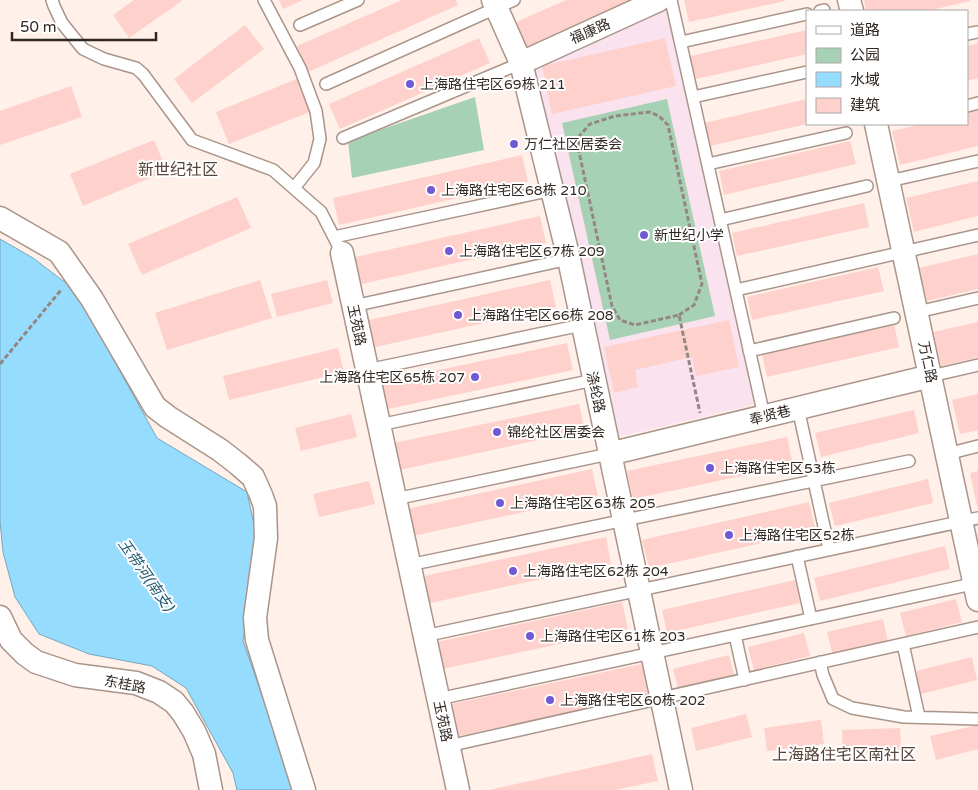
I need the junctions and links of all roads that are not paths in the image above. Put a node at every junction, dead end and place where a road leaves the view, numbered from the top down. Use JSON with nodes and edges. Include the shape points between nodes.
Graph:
{"nodes":[{"id":1,"x":52,"y":0,"type":"edge"},
{"id":2,"x":264,"y":0,"type":"edge"},
{"id":3,"x":358,"y":0,"type":"edge"},
{"id":4,"x":659,"y":0,"type":"edge"},
{"id":5,"x":671,"y":0,"type":"edge"},
{"id":6,"x":501,"y":3,"type":"edge"},
{"id":7,"x":806,"y":14,"type":"edge"},
{"id":8,"x":300,"y":25,"type":"dead end"},
{"id":9,"x":680,"y":42,"type":"junction"},
{"id":10,"x":521,"y":63,"type":"junction"},
{"id":11,"x":806,"y":72,"type":"edge"},
{"id":12,"x":326,"y":84,"type":"dead end"},
{"id":13,"x":693,"y":97,"type":"junction"},
{"id":14,"x":879,"y":125,"type":"edge"},
{"id":15,"x":846,"y":133,"type":"dead end"},
{"id":16,"x":343,"y":138,"type":"dead end"},
{"id":17,"x":978,"y":161,"type":"edge"},
{"id":18,"x":708,"y":164,"type":"junction"},
{"id":19,"x":878,"y":184,"type":"junction"},
{"id":20,"x":294,"y":188,"type":"junction"},
{"id":21,"x":552,"y":190,"type":"junction"},
{"id":22,"x":0,"y":218,"type":"edge"},
{"id":23,"x":720,"y":220,"type":"junction"},
{"id":24,"x":978,"y":235,"type":"edge"},
{"id":25,"x":338,"y":245,"type":"junction"},
{"id":26,"x":904,"y":252,"type":"junction"},
{"id":27,"x":568,"y":259,"type":"junction"},
{"id":28,"x":736,"y":290,"type":"junction"},
{"id":29,"x":978,"y":298,"type":"edge"},
{"id":30,"x":353,"y":306,"type":"junction"},
{"id":31,"x":917,"y":312,"type":"junction"},
{"id":32,"x":894,"y":318,"type":"dead end"},
{"id":33,"x":582,"y":325,"type":"junction"},
{"id":34,"x":750,"y":351,"type":"junction"},
{"id":35,"x":978,"y":365,"type":"edge"},
{"id":36,"x":367,"y":370,"type":"junction"},
{"id":37,"x":931,"y":376,"type":"junction"},
{"id":38,"x":594,"y":380,"type":"junction"},
{"id":39,"x":798,"y":408,"type":"junction"},
{"id":40,"x":764,"y":416,"type":"junction"},
{"id":41,"x":379,"y":425,"type":"junction"},
{"id":42,"x":978,"y":446,"type":"edge"},
{"id":43,"x":609,"y":454,"type":"junction"},
{"id":44,"x":947,"y":454,"type":"junction"},
{"id":45,"x":909,"y":461,"type":"dead end"},
{"id":46,"x":814,"y":481,"type":"junction"},
{"id":47,"x":395,"y":499,"type":"junction"},
{"id":48,"x":970,"y":520,"type":"edge"},
{"id":49,"x":623,"y":521,"type":"junction"},
{"id":50,"x":829,"y":550,"type":"junction"},
{"id":51,"x":797,"y":556,"type":"junction"},
{"id":52,"x":410,"y":565,"type":"junction"},
{"id":53,"x":977,"y":589,"type":"edge"},
{"id":54,"x":638,"y":590,"type":"junction"},
{"id":55,"x":0,"y":617,"type":"edge"},
{"id":56,"x":811,"y":619,"type":"junction"},
{"id":57,"x":978,"y":627,"type":"edge"},
{"id":58,"x":734,"y":635,"type":"junction"},
{"id":59,"x":424,"y":636,"type":"junction"},
{"id":60,"x":903,"y":644,"type":"junction"},
{"id":61,"x":652,"y":653,"type":"junction"},
{"id":62,"x":820,"y":662,"type":"junction"},
{"id":63,"x":745,"y":680,"type":"junction"},
{"id":64,"x":661,"y":698,"type":"junction"},
{"id":65,"x":438,"y":699,"type":"junction"},
{"id":66,"x":920,"y":717,"type":"junction"},
{"id":67,"x":978,"y":719,"type":"edge"},
{"id":68,"x":448,"y":746,"type":"junction"},
{"id":69,"x":211,"y":790,"type":"edge"},
{"id":70,"x":304,"y":790,"type":"edge"},
{"id":71,"x":458,"y":790,"type":"edge"},
{"id":72,"x":681,"y":790,"type":"edge"}],
"edges":[{"from":1,"to":20,"type":"lane","name":"玉苑路","via":[[62,23],[83,49],[136,68],[192,140],[273,170]]},
{"from":2,"to":20,"type":"lane","via":[[300,68],[316,111],[320,139],[314,162]]},
{"from":3,"to":8,"type":"lane"},
{"from":4,"to":10,"type":"street","name":"福康路"},
{"from":5,"to":9,"type":"lane"},
{"from":6,"to":10,"type":"street","name":"涤纶路"},
{"from":6,"to":12,"type":"lane"},
{"from":7,"to":9,"type":"lane"},
{"from":9,"to":13,"type":"lane"},
{"from":10,"to":16,"type":"lane"},
{"from":10,"to":21,"type":"street","name":"涤纶路"},
{"from":11,"to":13,"type":"lane"},
{"from":13,"to":18,"type":"lane"},
{"from":14,"to":19,"type":"street","name":"万仁路"},
{"from":15,"to":18,"type":"lane"},
{"from":17,"to":19,"type":"lane"},
{"from":18,"to":23,"type":"lane"},
{"from":19,"to":23,"type":"lane"},
{"from":19,"to":26,"type":"street","name":"万仁路"},
{"from":20,"to":25,"type":"lane","name":"玉苑路","via":[[321,212]]},
{"from":21,"to":25,"type":"lane"},
{"from":21,"to":27,"type":"street","name":"涤纶路"},
{"from":22,"to":70,"type":"street","via":[[59,252],[68,282],[92,299],[155,407],[220,450],[254,478],[265,506],[266,538],[255,618],[258,640]]},
{"from":23,"to":28,"type":"lane"},
{"from":24,"to":26,"type":"lane"},
{"from":25,"to":30,"type":"street","name":"玉苑路"},
{"from":26,"to":28,"type":"lane"},
{"from":26,"to":31,"type":"street","name":"万仁路"},
{"from":27,"to":30,"type":"lane"},
{"from":27,"to":33,"type":"street","name":"涤纶路"},
{"from":28,"to":34,"type":"lane"},
{"from":29,"to":31,"type":"lane"},
{"from":30,"to":36,"type":"street","name":"玉苑路"},
{"from":31,"to":37,"type":"street","name":"万仁路"},
{"from":32,"to":34,"type":"lane"},
{"from":33,"to":36,"type":"lane"},
{"from":33,"to":38,"type":"street","name":"涤纶路"},
{"from":34,"to":40,"type":"lane"},
{"from":35,"to":37,"type":"lane"},
{"from":36,"to":41,"type":"street","name":"玉苑路"},
{"from":37,"to":39,"type":"street","name":"奉贤巷"},
{"from":37,"to":44,"type":"street","name":"万仁路"},
{"from":38,"to":41,"type":"lane"},
{"from":38,"to":43,"type":"street","name":"涤纶路"},
{"from":39,"to":40,"type":"street","name":"奉贤巷"},
{"from":39,"to":46,"type":"lane"},
{"from":40,"to":43,"type":"street","name":"奉贤巷"},
{"from":41,"to":47,"type":"street","name":"玉苑路"},
{"from":42,"to":44,"type":"lane"},
{"from":43,"to":47,"type":"lane"},
{"from":43,"to":49,"type":"street","name":"涤纶路"},
{"from":44,"to":48,"type":"street","name":"万仁路"},
{"from":45,"to":46,"type":"lane"},
{"from":46,"to":49,"type":"lane"},
{"from":46,"to":50,"type":"lane"},
{"from":47,"to":52,"type":"street","name":"玉苑路"},
{"from":48,"to":50,"type":"lane"},
{"from":48,"to":53,"type":"street","name":"万仁路"},
{"from":49,"to":52,"type":"lane"},
{"from":49,"to":54,"type":"street","name":"涤纶路"},
{"from":50,"to":51,"type":"lane"},
{"from":51,"to":54,"type":"lane"},
{"from":51,"to":56,"type":"lane"},
{"from":52,"to":59,"type":"street","name":"玉苑路"},
{"from":53,"to":56,"type":"lane"},
{"from":54,"to":59,"type":"lane"},
{"from":54,"to":61,"type":"street","name":"涤纶路"},
{"from":55,"to":69,"type":"street","name":"东桂路","via":[[11,640],[36,662],[75,675],[136,683],[174,702],[204,754]]},
{"from":56,"to":58,"type":"lane"},
{"from":57,"to":60,"type":"lane"},
{"from":58,"to":61,"type":"lane"},
{"from":58,"to":63,"type":"lane"},
{"from":59,"to":65,"type":"street","name":"玉苑路"},
{"from":60,"to":62,"type":"lane"},
{"from":60,"to":66,"type":"lane"},
{"from":61,"to":64,"type":"street","name":"涤纶路"},
{"from":61,"to":65,"type":"lane"},
{"from":62,"to":63,"type":"lane"},
{"from":62,"to":66,"type":"lane","via":[[833,698],[852,708]]},
{"from":63,"to":64,"type":"lane"},
{"from":64,"to":68,"type":"lane"},
{"from":64,"to":72,"type":"street","name":"涤纶路"},
{"from":65,"to":68,"type":"street","name":"玉苑路"},
{"from":66,"to":67,"type":"lane"},
{"from":68,"to":71,"type":"street","name":"玉苑路"}]}
